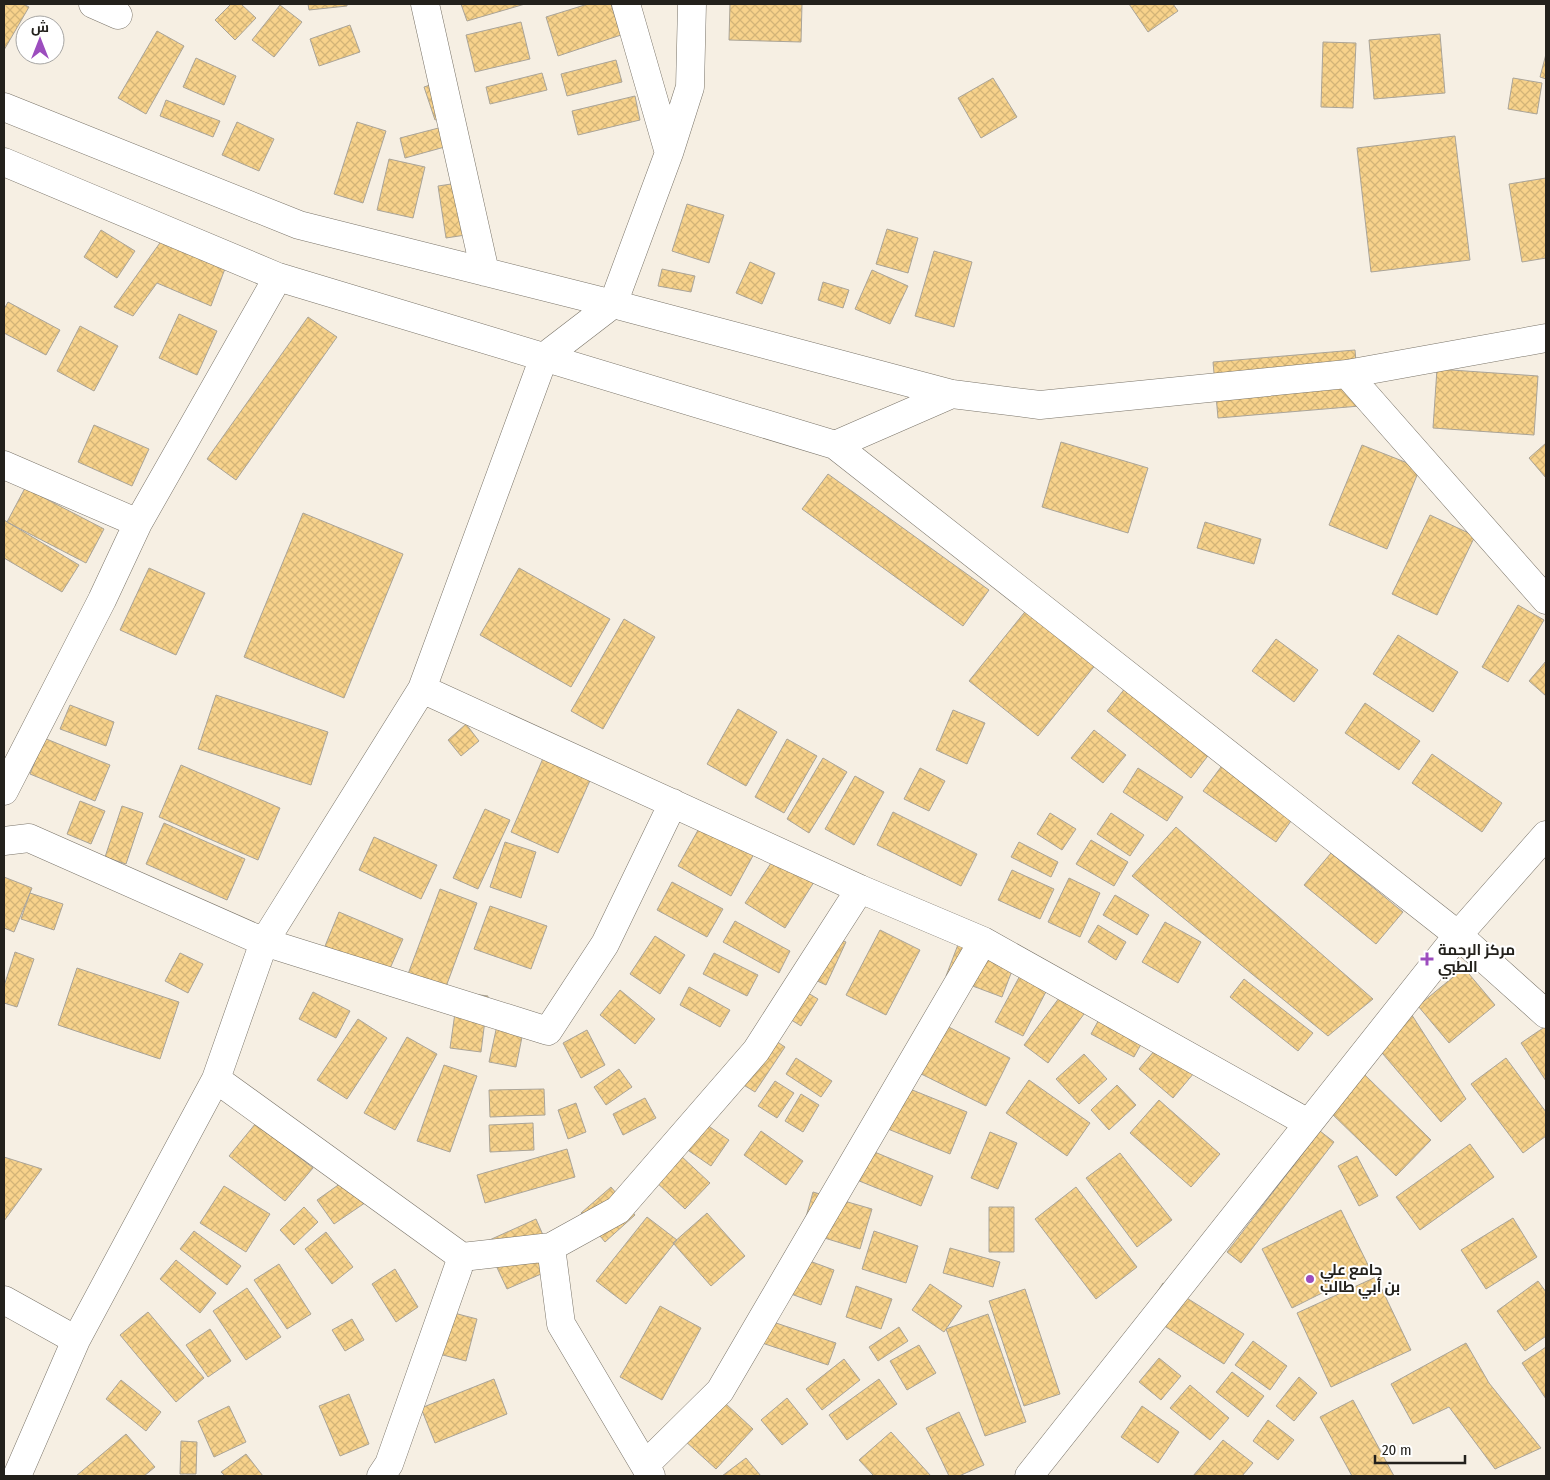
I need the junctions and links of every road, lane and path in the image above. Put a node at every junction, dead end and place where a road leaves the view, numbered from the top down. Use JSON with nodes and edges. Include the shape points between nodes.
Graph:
{"nodes":[{"id":1,"x":93,"y":4,"type":"edge"},
{"id":2,"x":425,"y":4,"type":"edge"},
{"id":3,"x":626,"y":4,"type":"edge"},
{"id":4,"x":692,"y":4,"type":"edge"},
{"id":5,"x":118,"y":15,"type":"dead end"},
{"id":6,"x":4,"y":107,"type":"edge"},
{"id":7,"x":669,"y":153,"type":"junction"},
{"id":8,"x":4,"y":162,"type":"edge"},
{"id":9,"x":485,"y":272,"type":"junction"},
{"id":10,"x":278,"y":276,"type":"junction"},
{"id":11,"x":613,"y":304,"type":"junction"},
{"id":12,"x":1546,"y":338,"type":"edge"},
{"id":13,"x":544,"y":357,"type":"junction"},
{"id":14,"x":1347,"y":374,"type":"junction"},
{"id":15,"x":952,"y":394,"type":"junction"},
{"id":16,"x":835,"y":445,"type":"junction"},
{"id":17,"x":4,"y":465,"type":"edge"},
{"id":18,"x":138,"y":523,"type":"junction"},
{"id":19,"x":1546,"y":600,"type":"edge"},
{"id":20,"x":422,"y":689,"type":"junction"},
{"id":21,"x":4,"y":791,"type":"edge"},
{"id":22,"x":673,"y":803,"type":"junction"},
{"id":23,"x":1546,"y":835,"type":"edge"},
{"id":24,"x":4,"y":841,"type":"edge"},
{"id":25,"x":860,"y":889,"type":"junction"},
{"id":26,"x":1458,"y":935,"type":"junction"},
{"id":27,"x":983,"y":941,"type":"junction"},
{"id":28,"x":264,"y":942,"type":"junction"},
{"id":29,"x":1546,"y":1014,"type":"edge"},
{"id":30,"x":216,"y":1079,"type":"junction"},
{"id":31,"x":1308,"y":1123,"type":"junction"},
{"id":32,"x":551,"y":1246,"type":"junction"},
{"id":33,"x":462,"y":1256,"type":"junction"},
{"id":34,"x":4,"y":1300,"type":"edge"},
{"id":35,"x":76,"y":1340,"type":"junction"},
{"id":36,"x":648,"y":1471,"type":"edge"},
{"id":37,"x":18,"y":1476,"type":"edge"},
{"id":38,"x":381,"y":1476,"type":"edge"},
{"id":39,"x":1029,"y":1476,"type":"edge"}],
"edges":[{"from":1,"to":5,"type":"street"},
{"from":2,"to":9,"type":"street"},
{"from":3,"to":7,"type":"street"},
{"from":4,"to":7,"type":"street","via":[[690,87]]},
{"from":6,"to":9,"type":"street","via":[[299,225]]},
{"from":7,"to":11,"type":"street"},
{"from":8,"to":10,"type":"street"},
{"from":9,"to":11,"type":"street"},
{"from":10,"to":13,"type":"street"},
{"from":10,"to":18,"type":"street"},
{"from":11,"to":13,"type":"street"},
{"from":11,"to":15,"type":"street"},
{"from":12,"to":14,"type":"street"},
{"from":13,"to":16,"type":"street"},
{"from":13,"to":20,"type":"street"},
{"from":14,"to":15,"type":"street","via":[[1040,405]]},
{"from":14,"to":19,"type":"street"},
{"from":15,"to":16,"type":"street"},
{"from":16,"to":26,"type":"street"},
{"from":17,"to":18,"type":"street"},
{"from":18,"to":21,"type":"street"},
{"from":20,"to":22,"type":"street"},
{"from":20,"to":28,"type":"street"},
{"from":22,"to":25,"type":"street"},
{"from":22,"to":28,"type":"street","via":[[605,944],[548,1031]]},
{"from":23,"to":26,"type":"street"},
{"from":24,"to":28,"type":"street","via":[[29,838]]},
{"from":25,"to":27,"type":"street"},
{"from":25,"to":32,"type":"street","via":[[756,1051],[618,1210]]},
{"from":26,"to":29,"type":"street"},
{"from":26,"to":31,"type":"street"},
{"from":27,"to":31,"type":"street"},
{"from":27,"to":36,"type":"street","via":[[720,1391]]},
{"from":28,"to":30,"type":"street"},
{"from":30,"to":33,"type":"street"},
{"from":30,"to":35,"type":"street"},
{"from":31,"to":39,"type":"street"},
{"from":32,"to":33,"type":"street"},
{"from":32,"to":36,"type":"street","via":[[561,1324]]},
{"from":33,"to":38,"type":"street","via":[[389,1464]]},
{"from":34,"to":35,"type":"street"},
{"from":35,"to":37,"type":"street"}]}
